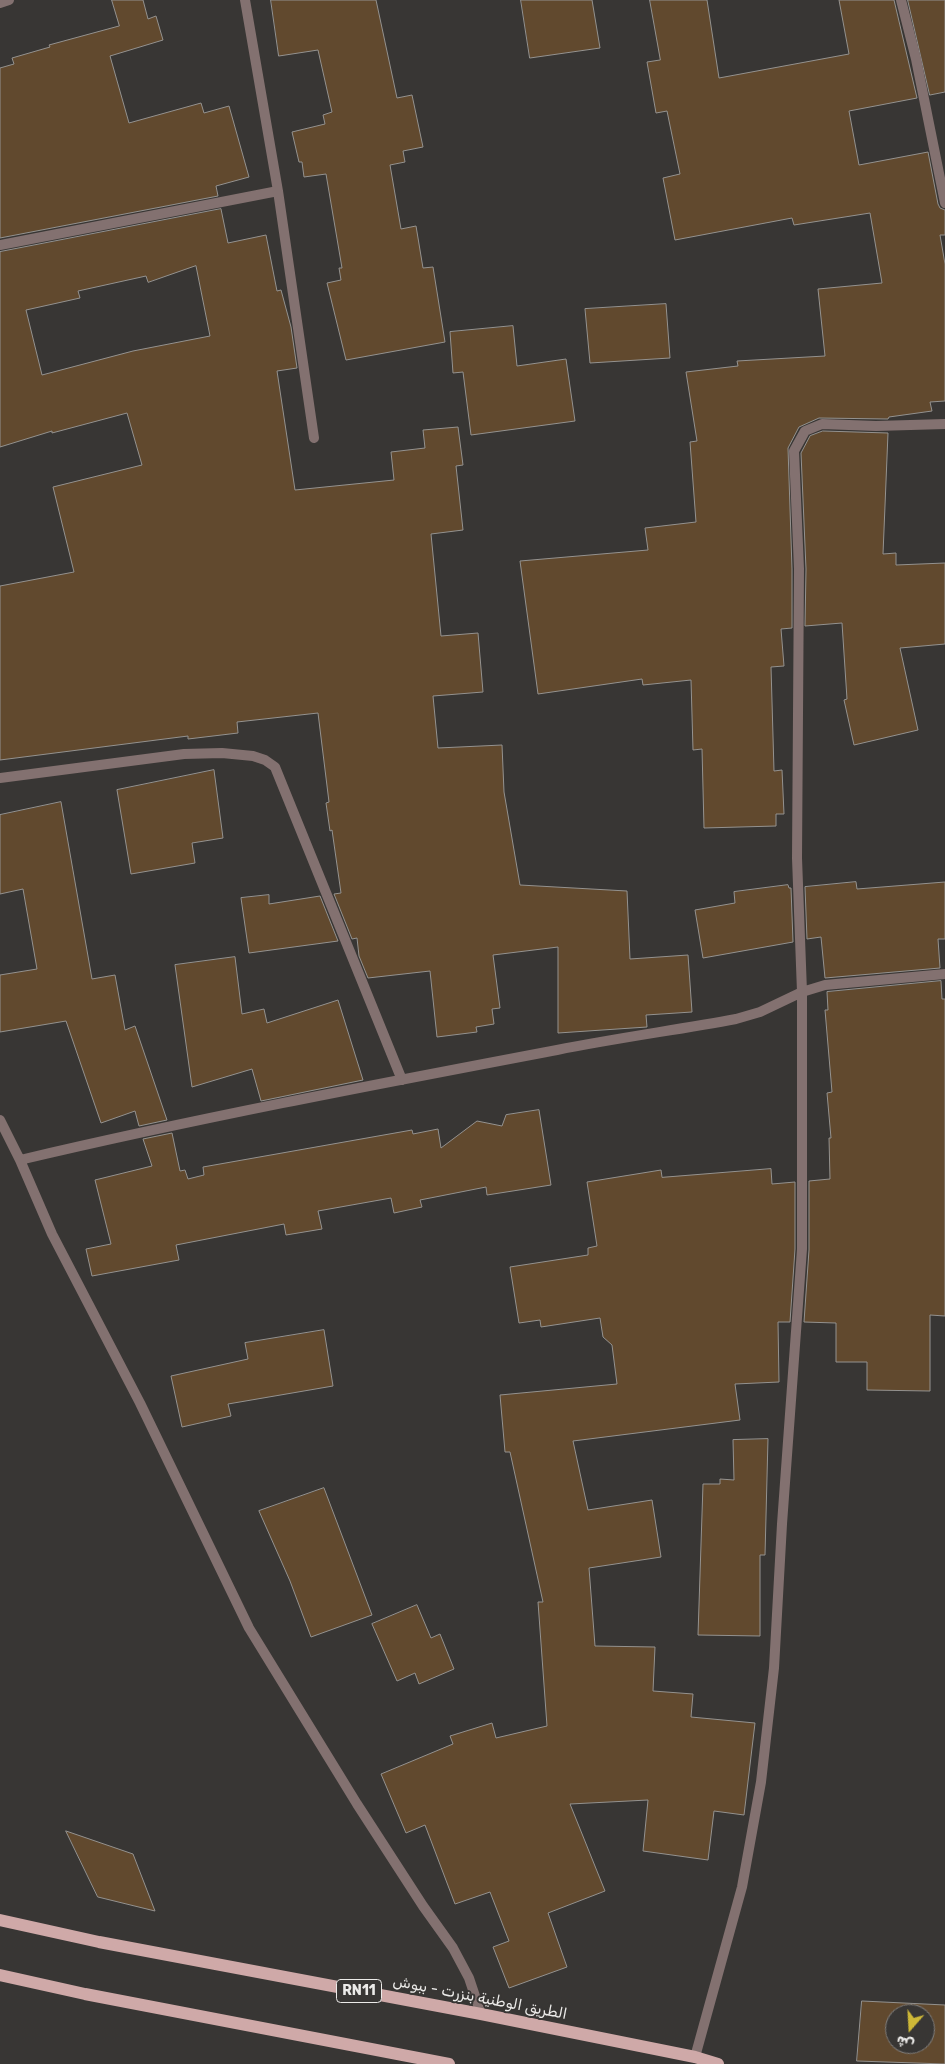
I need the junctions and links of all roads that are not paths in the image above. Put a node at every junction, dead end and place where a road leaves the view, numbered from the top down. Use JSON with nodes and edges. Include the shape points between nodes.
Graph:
{"nodes":[{"id":1,"x":9,"y":0,"type":"edge"},
{"id":2,"x":244,"y":0,"type":"edge"},
{"id":3,"x":902,"y":0,"type":"edge"},
{"id":4,"x":0,"y":3,"type":"edge"},
{"id":5,"x":278,"y":191,"type":"junction"},
{"id":6,"x":945,"y":203,"type":"edge"},
{"id":7,"x":0,"y":245,"type":"edge"},
{"id":8,"x":945,"y":424,"type":"edge"},
{"id":9,"x":314,"y":438,"type":"dead end"},
{"id":10,"x":0,"y":778,"type":"edge"},
{"id":11,"x":945,"y":974,"type":"edge"},
{"id":12,"x":802,"y":992,"type":"junction"},
{"id":13,"x":402,"y":1080,"type":"junction"},
{"id":14,"x":0,"y":1120,"type":"edge"},
{"id":15,"x":20,"y":1160,"type":"junction"},
{"id":16,"x":0,"y":1920,"type":"edge"},
{"id":17,"x":0,"y":1975,"type":"edge"},
{"id":18,"x":481,"y":2014,"type":"junction"},
{"id":19,"x":695,"y":2057,"type":"junction"},
{"id":20,"x":449,"y":2064,"type":"edge"},
{"id":21,"x":718,"y":2064,"type":"edge"}],
"edges":[{"from":1,"to":4,"type":"street"},
{"from":2,"to":5,"type":"street"},
{"from":3,"to":6,"type":"street"},
{"from":5,"to":7,"type":"street"},
{"from":5,"to":9,"type":"street"},
{"from":8,"to":12,"type":"street","via":[[822,424],[805,431],[794,452],[799,569],[797,858]]},
{"from":10,"to":13,"type":"street","via":[[184,754],[238,754],[265,760],[275,768]]},
{"from":11,"to":12,"type":"street","via":[[825,985]]},
{"from":12,"to":13,"type":"street","via":[[760,1012],[736,1019]]},
{"from":12,"to":19,"type":"street","via":[[802,1249],[774,1668],[761,1782],[742,1887]]},
{"from":13,"to":15,"type":"street","via":[[159,1128]]},
{"from":14,"to":15,"type":"street"},
{"from":15,"to":18,"type":"street","via":[[52,1234],[140,1403],[249,1628],[356,1804],[453,1948],[469,1978]]},
{"from":16,"to":18,"type":"main road","name":"الطريق الوطنية بنزرت - ببوش","number":"RN11","via":[[99,1942]]},
{"from":17,"to":20,"type":"main road"},
{"from":18,"to":19,"type":"main road","name":"الطريق الوطنية بنزرت - ببوش","number":"RN11"},
{"from":19,"to":21,"type":"main road","name":"الطريق الوطنية بنزرت - ببوش","number":"RN11"}]}
